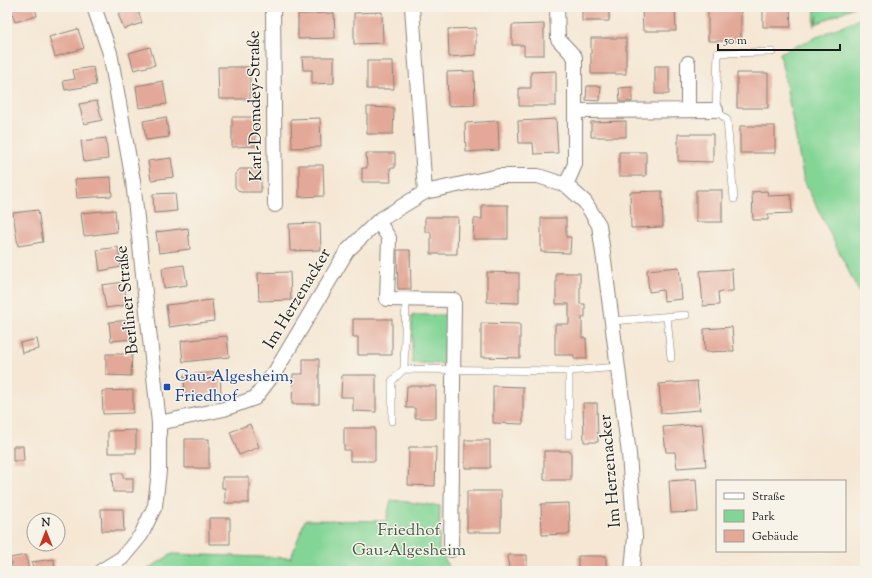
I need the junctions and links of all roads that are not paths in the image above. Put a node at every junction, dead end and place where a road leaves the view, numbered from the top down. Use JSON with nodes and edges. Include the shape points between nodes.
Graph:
{"nodes":[{"id":1,"x":94,"y":7,"type":"edge"},
{"id":2,"x":273,"y":7,"type":"edge"},
{"id":3,"x":412,"y":7,"type":"edge"},
{"id":4,"x":557,"y":7,"type":"edge"},
{"id":5,"x":772,"y":52,"type":"dead end"},
{"id":6,"x":688,"y":63,"type":"dead end"},
{"id":7,"x":688,"y":110,"type":"junction"},
{"id":8,"x":716,"y":110,"type":"junction"},
{"id":9,"x":576,"y":111,"type":"junction"},
{"id":10,"x":566,"y":185,"type":"junction"},
{"id":11,"x":425,"y":192,"type":"junction"},
{"id":12,"x":734,"y":199,"type":"dead end"},
{"id":13,"x":275,"y":205,"type":"dead end"},
{"id":14,"x":378,"y":221,"type":"junction"},
{"id":15,"x":406,"y":299,"type":"junction"},
{"id":16,"x":686,"y":315,"type":"dead end"},
{"id":17,"x":667,"y":316,"type":"junction"},
{"id":18,"x":612,"y":321,"type":"junction"},
{"id":19,"x":671,"y":358,"type":"dead end"},
{"id":20,"x":618,"y":368,"type":"junction"},
{"id":21,"x":404,"y":369,"type":"junction"},
{"id":22,"x":453,"y":369,"type":"junction"},
{"id":23,"x":569,"y":371,"type":"junction"},
{"id":24,"x":392,"y":421,"type":"dead end"},
{"id":25,"x":160,"y":423,"type":"junction"},
{"id":26,"x":569,"y":435,"type":"dead end"},
{"id":27,"x":451,"y":550,"type":"dead end"},
{"id":28,"x":101,"y":571,"type":"edge"},
{"id":29,"x":632,"y":571,"type":"edge"}],
"edges":[{"from":1,"to":25,"type":"street","name":"Berliner Straße","via":[[110,53],[133,181]]},
{"from":2,"to":13,"type":"street","name":"Karl-Domdey-Straße"},
{"from":3,"to":11,"type":"street"},
{"from":4,"to":9,"type":"street","via":[[558,39],[575,57]]},
{"from":5,"to":8,"type":"lane","via":[[718,53]]},
{"from":6,"to":7,"type":"street"},
{"from":7,"to":8,"type":"street"},
{"from":7,"to":9,"type":"street"},
{"from":8,"to":12,"type":"lane","via":[[727,120]]},
{"from":9,"to":10,"type":"street","via":[[575,164]]},
{"from":10,"to":11,"type":"street","name":"Im Herzenacker","via":[[538,176],[499,176]]},
{"from":10,"to":18,"type":"street","name":"Im Herzenacker","via":[[585,202],[599,225]]},
{"from":11,"to":14,"type":"street","name":"Im Herzenacker"},
{"from":14,"to":15,"type":"street","via":[[389,238],[387,299]]},
{"from":14,"to":25,"type":"street","name":"Im Herzenacker","via":[[347,251],[275,372],[255,398],[224,409]]},
{"from":15,"to":21,"type":"lane"},
{"from":15,"to":22,"type":"street","via":[[454,300]]},
{"from":16,"to":17,"type":"lane"},
{"from":17,"to":18,"type":"lane"},
{"from":17,"to":19,"type":"lane"},
{"from":18,"to":20,"type":"street","name":"Im Herzenacker"},
{"from":20,"to":23,"type":"lane"},
{"from":20,"to":29,"type":"street","name":"Im Herzenacker","via":[[629,454],[634,529]]},
{"from":21,"to":22,"type":"lane"},
{"from":21,"to":24,"type":"lane","via":[[392,381]]},
{"from":22,"to":23,"type":"lane"},
{"from":22,"to":27,"type":"street"},
{"from":23,"to":26,"type":"lane"},
{"from":25,"to":28,"type":"street","name":"Berliner Straße","via":[[155,506],[141,535],[122,558]]}]}
